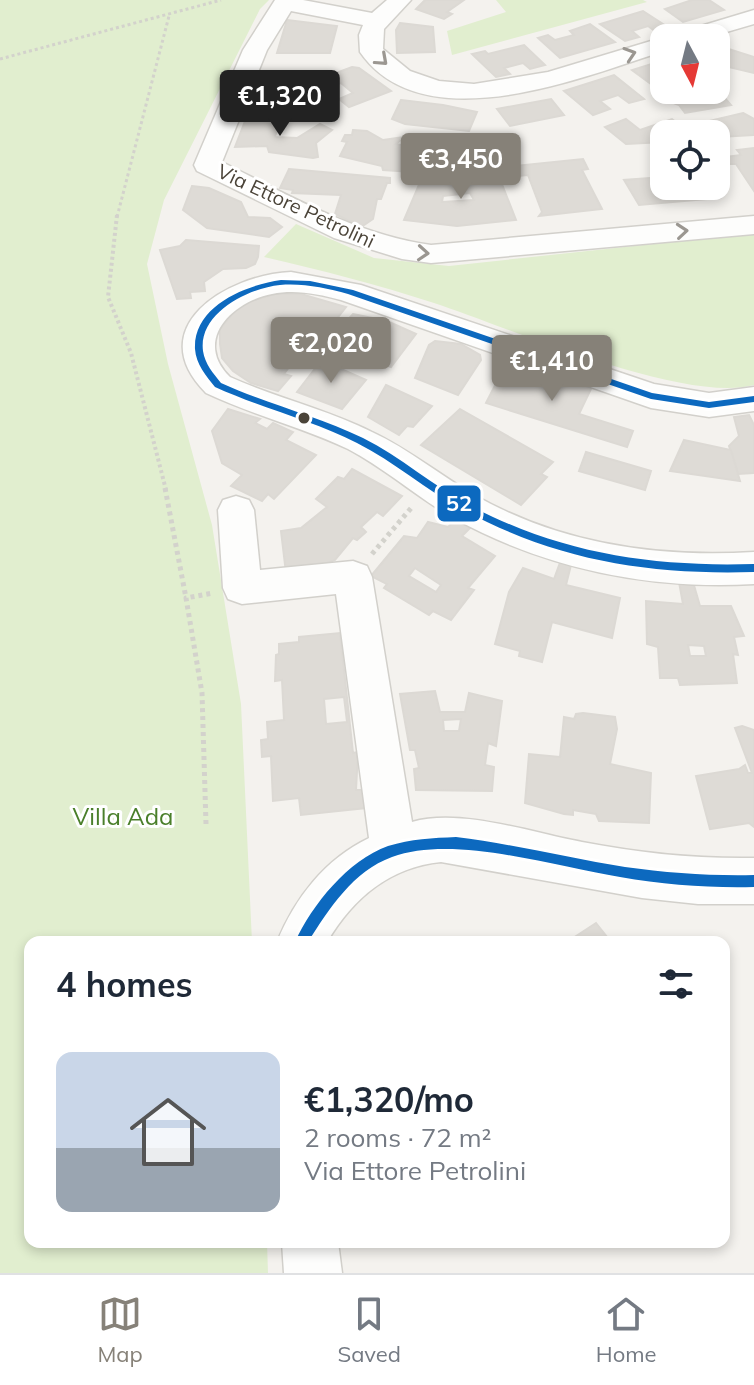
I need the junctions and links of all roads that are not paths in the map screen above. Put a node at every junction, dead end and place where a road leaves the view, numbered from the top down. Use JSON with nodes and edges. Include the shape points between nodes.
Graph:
{"nodes":[{"id":1,"x":400,"y":0,"type":"edge"},
{"id":2,"x":748,"y":0,"type":"edge"},
{"id":3,"x":286,"y":2,"type":"edge"},
{"id":4,"x":754,"y":6,"type":"edge"},
{"id":5,"x":754,"y":17,"type":"edge"},
{"id":6,"x":376,"y":21,"type":"junction"},
{"id":7,"x":730,"y":24,"type":"edge"},
{"id":8,"x":650,"y":47,"type":"edge"},
{"id":9,"x":754,"y":225,"type":"edge"},
{"id":10,"x":754,"y":399,"type":"edge"},
{"id":11,"x":236,"y":510,"type":"dead end"},
{"id":12,"x":754,"y":568,"type":"edge"},
{"id":13,"x":394,"y":851,"type":"junction"},
{"id":14,"x":754,"y":881,"type":"edge"},
{"id":15,"x":304,"y":936,"type":"edge"},
{"id":16,"x":311,"y":1248,"type":"edge"},
{"id":17,"x":313,"y":1273,"type":"edge"}],
"edges":[{"from":1,"to":6,"type":"street"},
{"from":2,"to":4,"type":"street"},
{"from":3,"to":6,"type":"street"},
{"from":3,"to":9,"type":"street","name":"Via Ettore Petrolini","one_way":true,"via":[[255,50],[207,165],[277,199],[384,246],[431,254]]},
{"from":5,"to":7,"type":"street"},
{"from":6,"to":8,"type":"street","one_way":true,"via":[[369,43],[386,64],[412,79],[463,91],[527,85]]},
{"from":10,"to":12,"type":"street","via":[[709,405],[651,396],[312,283],[259,286],[232,298],[209,316],[197,348],[213,382],[361,441],[514,531],[583,554],[678,569]]},
{"from":11,"to":13,"type":"street","via":[[242,588],[353,577]]},
{"from":13,"to":14,"type":"street","via":[[441,840],[654,876]]},
{"from":13,"to":15,"type":"street","via":[[336,890]]},
{"from":16,"to":17,"type":"street"}]}
